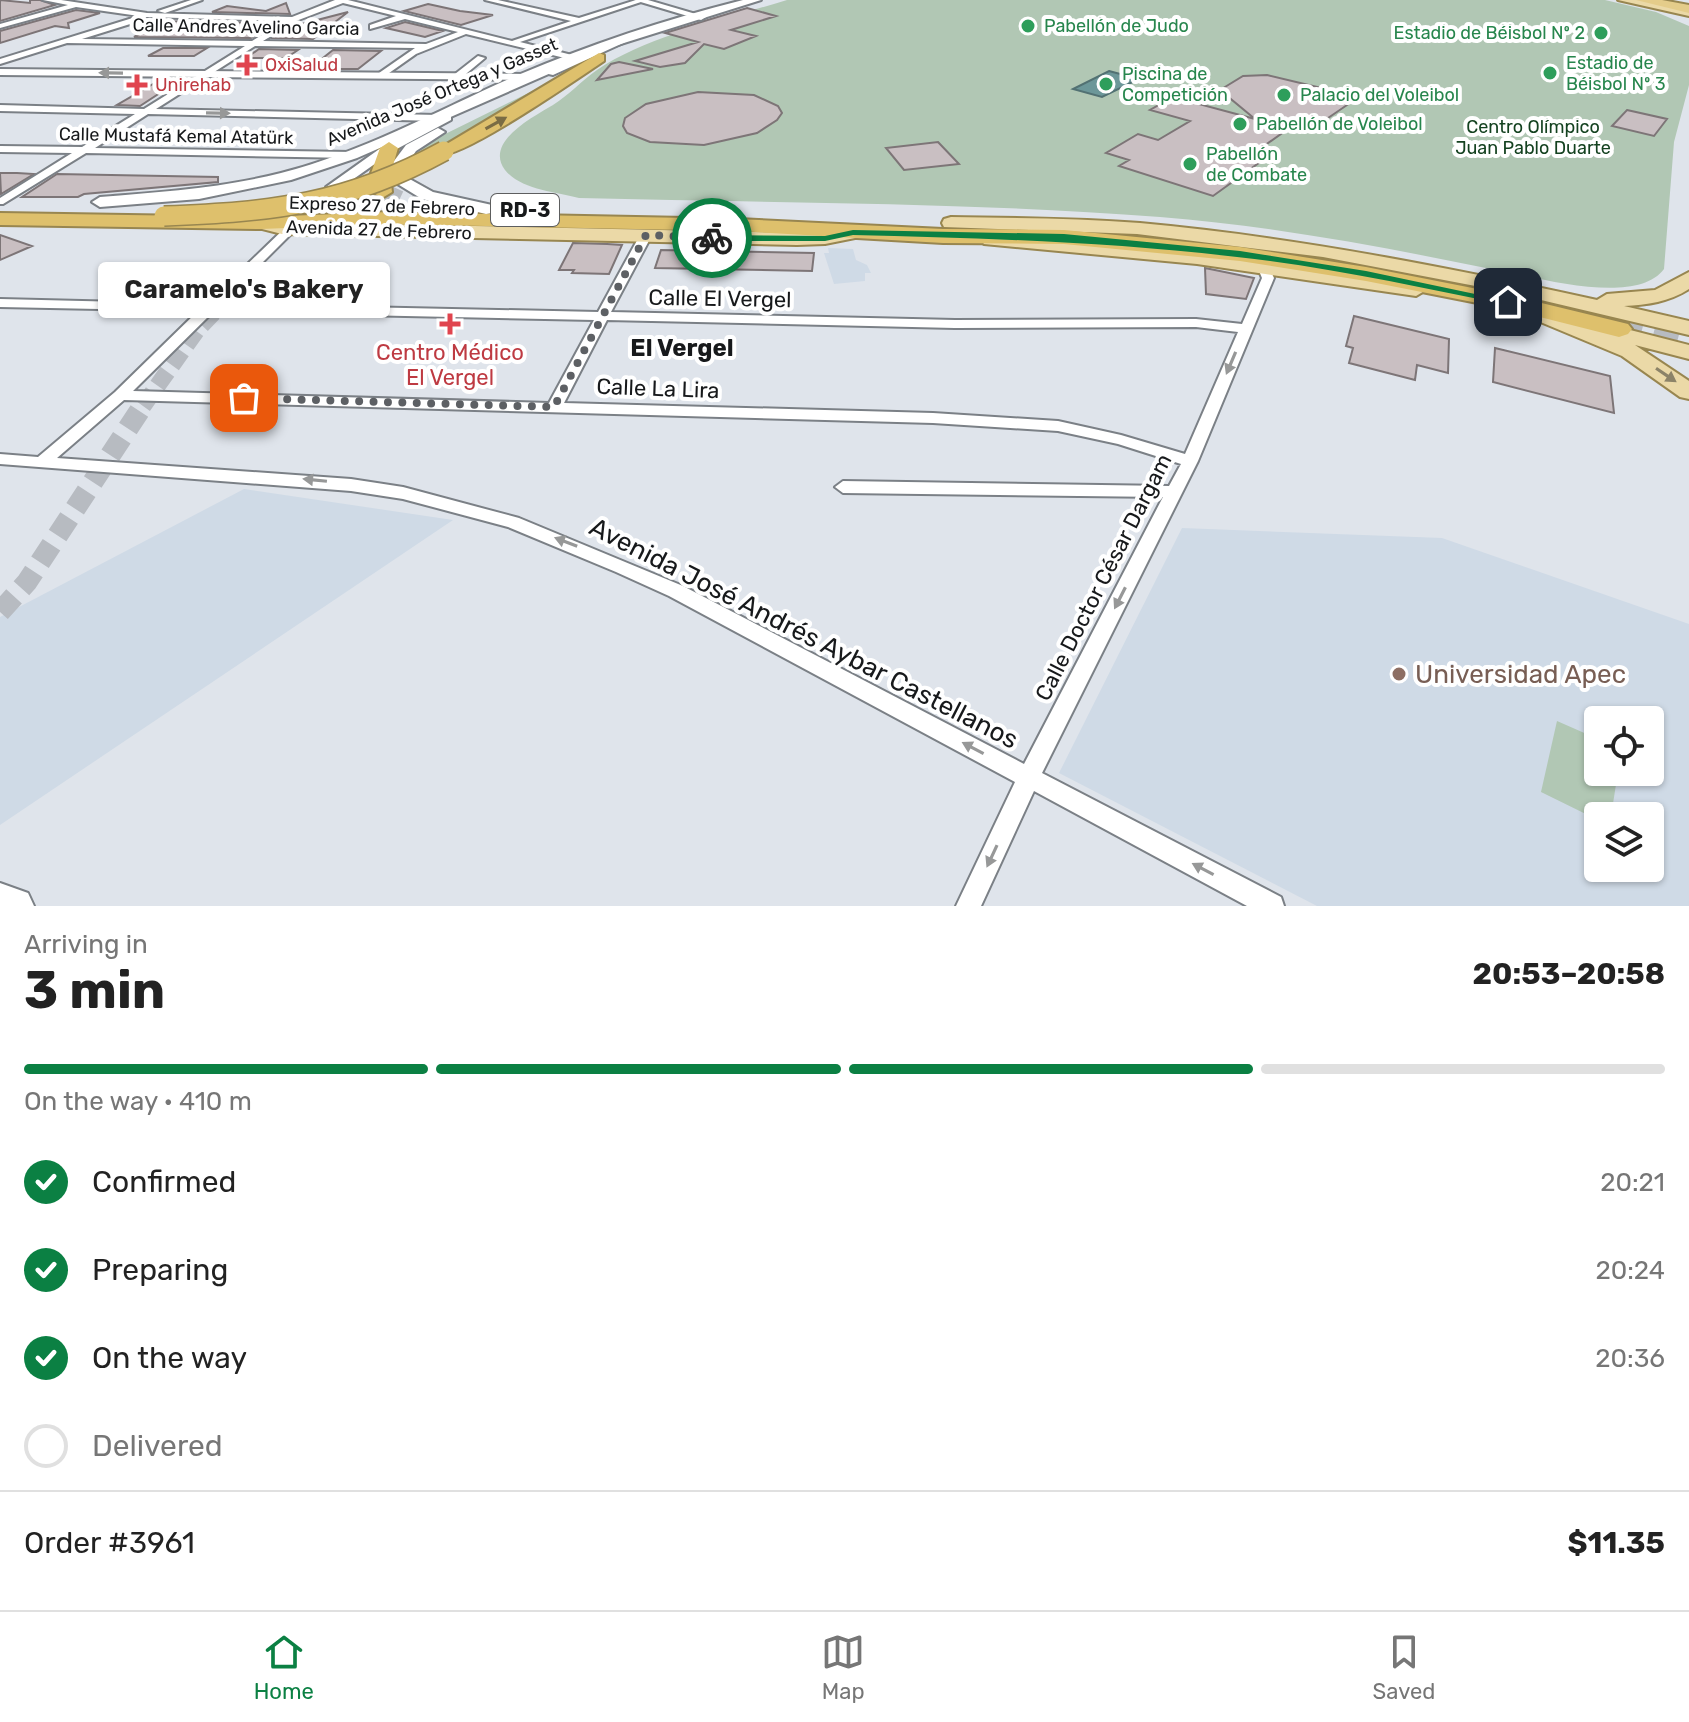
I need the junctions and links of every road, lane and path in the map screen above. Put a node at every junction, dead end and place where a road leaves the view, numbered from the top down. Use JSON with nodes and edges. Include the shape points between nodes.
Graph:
{"nodes":[{"id":1,"x":47,"y":0,"type":"edge"},
{"id":2,"x":93,"y":0,"type":"edge"},
{"id":3,"x":198,"y":0,"type":"edge"},
{"id":4,"x":341,"y":0,"type":"edge"},
{"id":5,"x":489,"y":0,"type":"edge"},
{"id":6,"x":641,"y":0,"type":"edge"},
{"id":7,"x":756,"y":0,"type":"edge"},
{"id":8,"x":1627,"y":0,"type":"edge"},
{"id":9,"x":1642,"y":0,"type":"edge"},
{"id":10,"x":1654,"y":0,"type":"edge"},
{"id":11,"x":1666,"y":0,"type":"edge"},
{"id":12,"x":1679,"y":0,"type":"edge"},
{"id":13,"x":76,"y":5,"type":"junction"},
{"id":14,"x":1689,"y":6,"type":"edge"},
{"id":15,"x":147,"y":15,"type":"junction"},
{"id":16,"x":407,"y":16,"type":"junction"},
{"id":17,"x":701,"y":17,"type":"junction"},
{"id":18,"x":1689,"y":18,"type":"edge"},
{"id":19,"x":293,"y":19,"type":"junction"},
{"id":20,"x":579,"y":20,"type":"junction"},
{"id":21,"x":0,"y":23,"type":"edge"},
{"id":22,"x":373,"y":27,"type":"dead end"},
{"id":23,"x":468,"y":30,"type":"junction"},
{"id":24,"x":629,"y":38,"type":"junction"},
{"id":25,"x":67,"y":41,"type":"junction"},
{"id":26,"x":516,"y":41,"type":"junction"},
{"id":27,"x":256,"y":43,"type":"junction"},
{"id":28,"x":425,"y":46,"type":"junction"},
{"id":29,"x":481,"y":58,"type":"dead end"},
{"id":30,"x":573,"y":58,"type":"junction"},
{"id":31,"x":599,"y":58,"type":"junction"},
{"id":32,"x":0,"y":62,"type":"edge"},
{"id":33,"x":0,"y":72,"type":"edge"},
{"id":34,"x":206,"y":73,"type":"junction"},
{"id":35,"x":382,"y":75,"type":"junction"},
{"id":36,"x":458,"y":76,"type":"junction"},
{"id":37,"x":525,"y":77,"type":"junction"},
{"id":38,"x":0,"y":108,"type":"edge"},
{"id":39,"x":148,"y":112,"type":"junction"},
{"id":40,"x":438,"y":118,"type":"junction"},
{"id":41,"x":389,"y":148,"type":"junction"},
{"id":42,"x":0,"y":149,"type":"edge"},
{"id":43,"x":87,"y":151,"type":"junction"},
{"id":44,"x":352,"y":155,"type":"junction"},
{"id":45,"x":333,"y":187,"type":"dead end"},
{"id":46,"x":382,"y":192,"type":"dead end"},
{"id":47,"x":100,"y":202,"type":"junction"},
{"id":48,"x":1,"y":208,"type":"edge"},
{"id":49,"x":487,"y":217,"type":"junction"},
{"id":50,"x":261,"y":223,"type":"junction"},
{"id":51,"x":291,"y":228,"type":"junction"},
{"id":52,"x":947,"y":230,"type":"junction"},
{"id":53,"x":846,"y":234,"type":"junction"},
{"id":54,"x":646,"y":235,"type":"junction"},
{"id":55,"x":1263,"y":266,"type":"junction"},
{"id":56,"x":1689,"y":278,"type":"edge"},
{"id":57,"x":1502,"y":286,"type":"junction"},
{"id":58,"x":0,"y":303,"type":"edge"},
{"id":59,"x":211,"y":308,"type":"junction"},
{"id":60,"x":605,"y":315,"type":"junction"},
{"id":61,"x":1546,"y":316,"type":"junction"},
{"id":62,"x":1619,"y":324,"type":"tunnel mouth"},
{"id":63,"x":1689,"y":328,"type":"edge"},
{"id":64,"x":1247,"y":329,"type":"junction"},
{"id":65,"x":1689,"y":352,"type":"edge"},
{"id":66,"x":1689,"y":392,"type":"edge"},
{"id":67,"x":120,"y":395,"type":"junction"},
{"id":68,"x":554,"y":407,"type":"junction"},
{"id":69,"x":0,"y":459,"type":"edge"},
{"id":70,"x":1190,"y":461,"type":"junction"},
{"id":71,"x":42,"y":462,"type":"junction"},
{"id":72,"x":843,"y":487,"type":"dead end"},
{"id":73,"x":1174,"y":492,"type":"junction"},
{"id":74,"x":1029,"y":777,"type":"junction"},
{"id":75,"x":0,"y":902,"type":"edge"},
{"id":76,"x":15,"y":906,"type":"edge"},
{"id":77,"x":968,"y":906,"type":"edge"},
{"id":78,"x":1272,"y":906,"type":"edge"}],
"edges":[{"from":1,"to":13,"type":"street"},
{"from":2,"to":13,"type":"street"},
{"from":3,"to":15,"type":"street"},
{"from":4,"to":16,"type":"street"},
{"from":4,"to":19,"type":"street"},
{"from":5,"to":20,"type":"street"},
{"from":6,"to":17,"type":"street"},
{"from":6,"to":20,"type":"street"},
{"from":7,"to":17,"type":"main road","name":"Avenida José Ortega y Gasset"},
{"from":8,"to":14,"type":"main road"},
{"from":8,"to":18,"type":"main road"},
{"from":9,"to":14,"type":"highway"},
{"from":10,"to":14,"type":"highway"},
{"from":11,"to":14,"type":"main road"},
{"from":12,"to":14,"type":"main road"},
{"from":13,"to":15,"type":"street"},
{"from":13,"to":21,"type":"street"},
{"from":15,"to":19,"type":"street"},
{"from":15,"to":25,"type":"street"},
{"from":16,"to":22,"type":"street"},
{"from":16,"to":23,"type":"street"},
{"from":17,"to":24,"type":"main road","name":"Avenida José Ortega y Gasset"},
{"from":17,"to":31,"type":"main road","name":"Avenida José Ortega y Gasset"},
{"from":19,"to":27,"type":"street"},
{"from":20,"to":26,"type":"street"},
{"from":23,"to":26,"type":"street"},
{"from":23,"to":28,"type":"street"},
{"from":24,"to":30,"type":"main road","name":"Avenida José Ortega y Gasset"},
{"from":24,"to":41,"type":"street"},
{"from":25,"to":27,"type":"street","name":"Calle Andres Avelino Garcia"},
{"from":25,"to":32,"type":"street"},
{"from":26,"to":30,"type":"street"},
{"from":27,"to":28,"type":"street","name":"Calle Andres Avelino Garcia"},
{"from":27,"to":34,"type":"street"},
{"from":28,"to":35,"type":"street"},
{"from":29,"to":36,"type":"street"},
{"from":30,"to":37,"type":"main road","name":"Avenida José Ortega y Gasset"},
{"from":48,"to":31,"type":"highway","one_way":true,"bridge":true,"via":[[164,216],[242,213],[364,189],[506,117]]},
{"from":31,"to":49,"type":"main road","name":"Avenida José Ortega y Gasset","via":[[432,135],[398,163],[399,180],[411,189]]},
{"from":34,"to":33,"type":"street","one_way":true},
{"from":34,"to":35,"type":"street"},
{"from":34,"to":39,"type":"street"},
{"from":35,"to":36,"type":"street"},
{"from":36,"to":37,"type":"street"},
{"from":37,"to":40,"type":"main road","name":"Avenida José Ortega y Gasset"},
{"from":38,"to":39,"type":"street"},
{"from":39,"to":40,"type":"street","one_way":true},
{"from":39,"to":43,"type":"street"},
{"from":40,"to":44,"type":"main road","name":"Avenida José Ortega y Gasset"},
{"from":41,"to":45,"type":"street"},
{"from":41,"to":46,"type":"highway","via":[[380,176]]},
{"from":42,"to":43,"type":"street","name":"Calle Mustafá Kemal Atatürk"},
{"from":43,"to":44,"type":"street","name":"Calle Mustafá Kemal Atatürk"},
{"from":43,"to":48,"type":"street"},
{"from":44,"to":47,"type":"main road","name":"Avenida José Ortega y Gasset","via":[[224,190]]},
{"from":47,"to":48,"type":"highway","name":"Expreso 27 de Febrero","number":"RD-3"},
{"from":47,"to":49,"type":"highway","name":"Expreso 27 de Febrero","number":"RD-3","via":[[300,203]]},
{"from":48,"to":50,"type":"highway","name":"Avenida 27 de Febrero","number":"RD-3"},
{"from":49,"to":52,"type":"highway","name":"Expreso 27 de Febrero","number":"RD-3","via":[[771,215]]},
{"from":49,"to":53,"type":"highway"},
{"from":50,"to":51,"type":"main road","name":"Avenida 27 de Febrero","number":"RD-3"},
{"from":50,"to":53,"type":"highway","name":"Expreso 27 de Febrero","number":"RD-3","via":[[388,218],[738,225]]},
{"from":51,"to":54,"type":"main road","name":"Avenida 27 de Febrero","number":"RD-3"},
{"from":51,"to":59,"type":"street"},
{"from":52,"to":53,"type":"highway","name":"Expreso 27 de Febrero","number":"RD-3"},
{"from":52,"to":55,"type":"main road","number":"RD-3"},
{"from":52,"to":57,"type":"main road","number":"RD-3","via":[[1026,221],[1196,234]]},
{"from":52,"to":62,"type":"highway","name":"Expreso 27 de Febrero","number":"RD-3","via":[[1240,254]]},
{"from":53,"to":54,"type":"main road","name":"Avenida 27 de Febrero","number":"RD-3","via":[[797,239]]},
{"from":54,"to":60,"type":"street"},
{"from":55,"to":61,"type":"main road","number":"RD-3"},
{"from":55,"to":64,"type":"street","name":"Calle Doctor César Dargam","via":[[1268,278]]},
{"from":56,"to":57,"type":"main road","via":[[1668,294],[1610,301]]},
{"from":57,"to":63,"type":"main road","number":"RD-3"},
{"from":58,"to":59,"type":"street","name":"Calle El Vergel"},
{"from":59,"to":60,"type":"street","name":"Calle El Vergel"},
{"from":59,"to":67,"type":"street"},
{"from":60,"to":64,"type":"street","name":"Calle El Vergel","via":[[955,324],[1205,323]]},
{"from":60,"to":68,"type":"street"},
{"from":61,"to":65,"type":"main road","number":"RD-3"},
{"from":61,"to":66,"type":"main road","one_way":true,"via":[[1630,351]]},
{"from":64,"to":70,"type":"street","name":"Calle Doctor César Dargam","one_way":true},
{"from":67,"to":68,"type":"street","name":"Calle La Lira"},
{"from":67,"to":71,"type":"street"},
{"from":68,"to":70,"type":"street","name":"Calle La Lira","via":[[1058,426]]},
{"from":69,"to":71,"type":"street","name":"Avenida José Andrés Aybar Castellanos"},
{"from":70,"to":73,"type":"street","name":"Calle Doctor César Dargam"},
{"from":74,"to":71,"type":"street","name":"Avenida José Andrés Aybar Castellanos","one_way":true,"via":[[676,591],[513,522],[351,485]]},
{"from":72,"to":73,"type":"street"},
{"from":73,"to":74,"type":"street","name":"Calle Doctor César Dargam","one_way":true},
{"from":74,"to":77,"type":"street","name":"Calle Doctor César Dargam","one_way":true},
{"from":78,"to":74,"type":"street","name":"Avenida José Andrés Aybar Castellanos","one_way":true},
{"from":75,"to":76,"type":"main road"}]}
